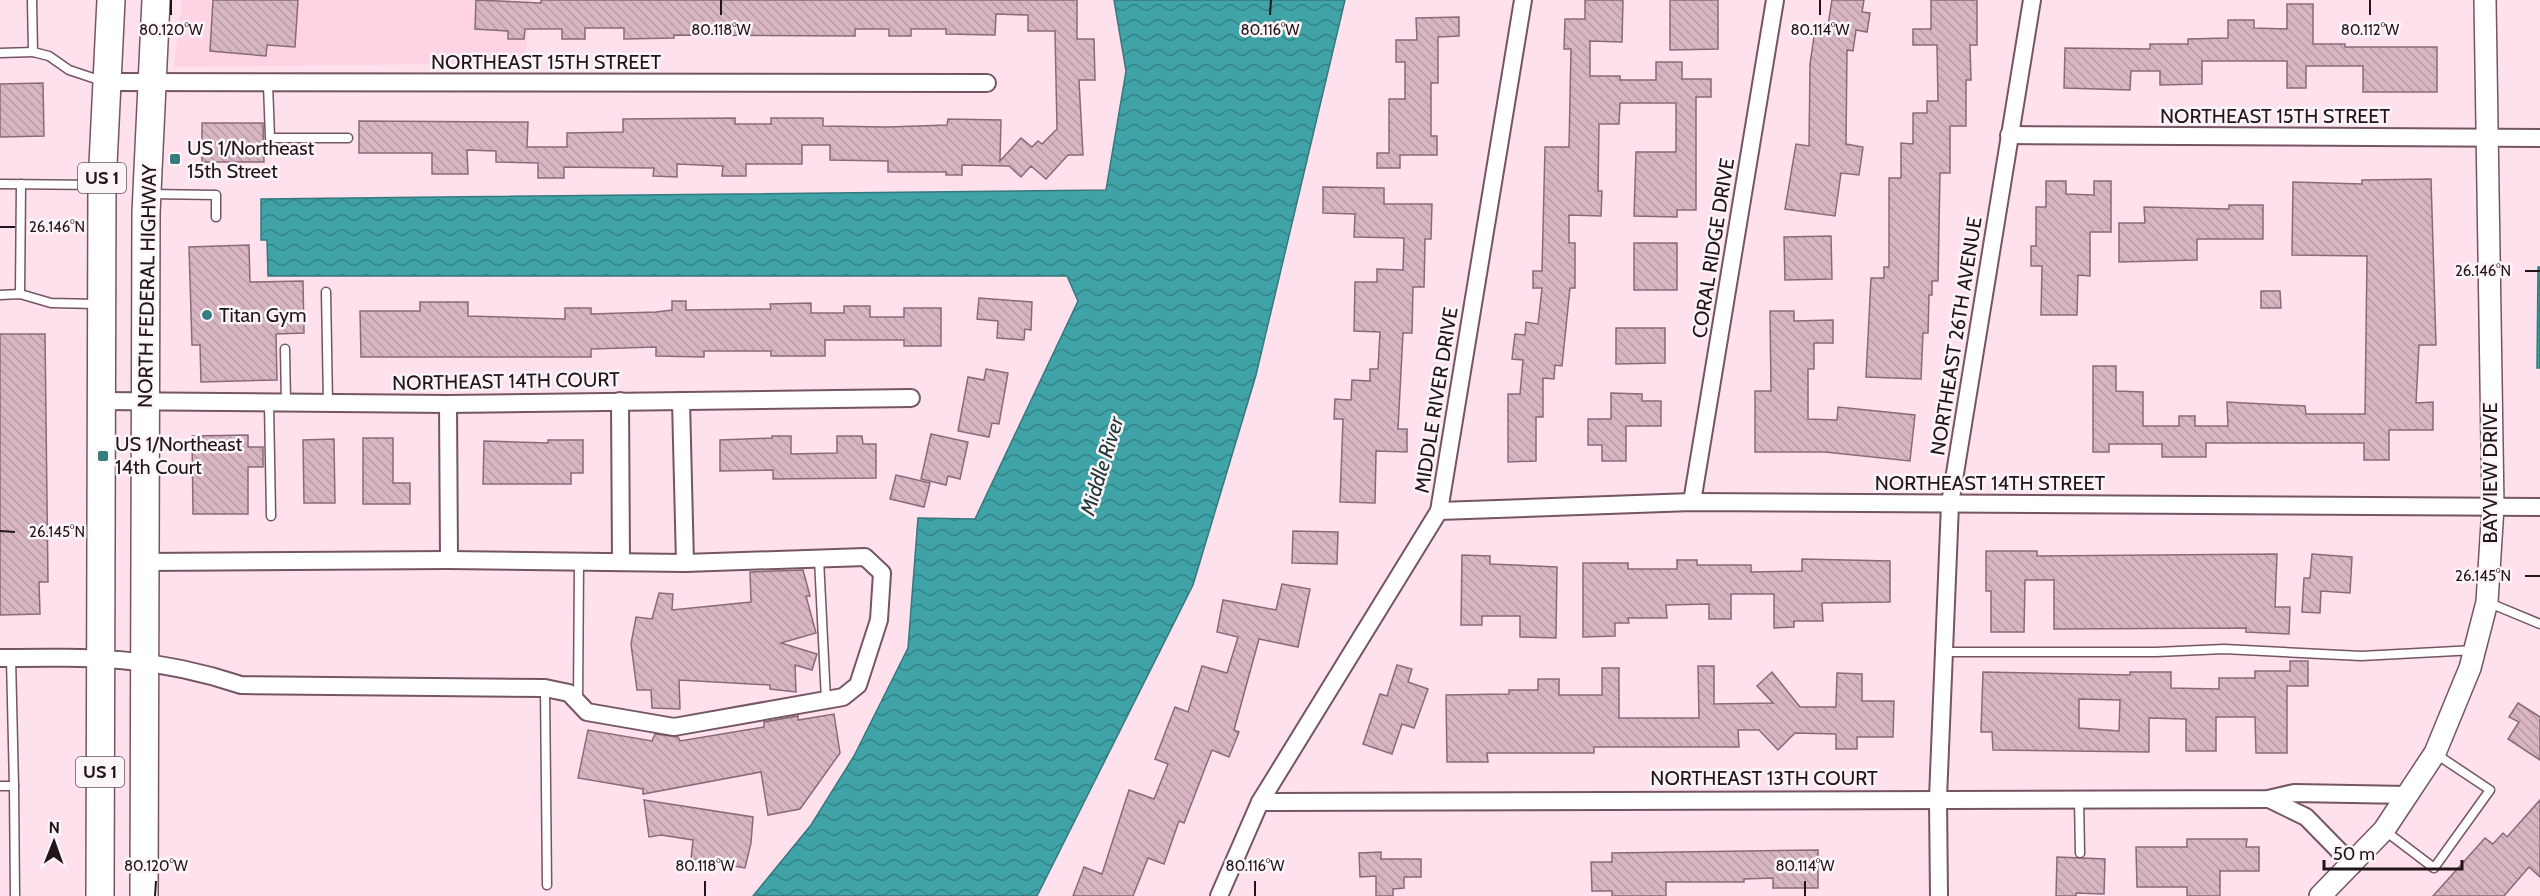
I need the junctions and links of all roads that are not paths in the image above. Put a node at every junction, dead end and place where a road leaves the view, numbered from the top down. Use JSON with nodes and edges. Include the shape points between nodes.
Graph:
{"nodes":[{"id":1,"x":32,"y":0,"type":"edge"},
{"id":2,"x":111,"y":0,"type":"edge"},
{"id":3,"x":156,"y":0,"type":"edge"},
{"id":4,"x":1522,"y":0,"type":"edge"},
{"id":5,"x":1774,"y":0,"type":"edge"},
{"id":6,"x":2032,"y":0,"type":"edge"},
{"id":7,"x":2485,"y":0,"type":"edge"},
{"id":8,"x":33,"y":52,"type":"junction"},
{"id":9,"x":0,"y":53,"type":"edge"},
{"id":10,"x":106,"y":82,"type":"junction"},
{"id":11,"x":987,"y":83,"type":"dead end"},
{"id":12,"x":151,"y":84,"type":"junction"},
{"id":13,"x":268,"y":84,"type":"junction"},
{"id":14,"x":2009,"y":135,"type":"junction"},
{"id":15,"x":348,"y":138,"type":"dead end"},
{"id":16,"x":2540,"y":138,"type":"edge"},
{"id":17,"x":2487,"y":139,"type":"junction"},
{"id":18,"x":0,"y":184,"type":"edge"},
{"id":19,"x":21,"y":184,"type":"junction"},
{"id":20,"x":102,"y":185,"type":"junction"},
{"id":21,"x":147,"y":194,"type":"junction"},
{"id":22,"x":216,"y":217,"type":"dead end"},
{"id":23,"x":326,"y":292,"type":"dead end"},
{"id":24,"x":0,"y":294,"type":"edge"},
{"id":25,"x":20,"y":294,"type":"junction"},
{"id":26,"x":101,"y":304,"type":"junction"},
{"id":27,"x":285,"y":349,"type":"dead end"},
{"id":28,"x":912,"y":398,"type":"dead end"},
{"id":29,"x":100,"y":401,"type":"junction"},
{"id":30,"x":620,"y":401,"type":"junction"},
{"id":31,"x":681,"y":401,"type":"junction"},
{"id":32,"x":145,"y":402,"type":"junction"},
{"id":33,"x":268,"y":403,"type":"junction"},
{"id":34,"x":286,"y":403,"type":"junction"},
{"id":35,"x":328,"y":403,"type":"junction"},
{"id":36,"x":448,"y":404,"type":"junction"},
{"id":37,"x":1692,"y":502,"type":"junction"},
{"id":38,"x":1950,"y":504,"type":"junction"},
{"id":39,"x":2493,"y":507,"type":"junction"},
{"id":40,"x":2540,"y":507,"type":"edge"},
{"id":41,"x":1439,"y":512,"type":"junction"},
{"id":42,"x":271,"y":516,"type":"dead end"},
{"id":43,"x":819,"y":559,"type":"junction"},
{"id":44,"x":449,"y":560,"type":"junction"},
{"id":45,"x":145,"y":562,"type":"junction"},
{"id":46,"x":579,"y":562,"type":"junction"},
{"id":47,"x":621,"y":562,"type":"junction"},
{"id":48,"x":685,"y":563,"type":"junction"},
{"id":49,"x":2487,"y":602,"type":"junction"},
{"id":50,"x":2540,"y":624,"type":"edge"},
{"id":51,"x":2475,"y":650,"type":"junction"},
{"id":52,"x":1944,"y":652,"type":"junction"},
{"id":53,"x":100,"y":657,"type":"junction"},
{"id":54,"x":6,"y":658,"type":"edge"},
{"id":55,"x":144,"y":661,"type":"junction"},
{"id":56,"x":545,"y":688,"type":"junction"},
{"id":57,"x":826,"y":700,"type":"junction"},
{"id":58,"x":578,"y":703,"type":"junction"},
{"id":59,"x":2435,"y":753,"type":"junction"},
{"id":60,"x":0,"y":786,"type":"edge"},
{"id":61,"x":14,"y":786,"type":"junction"},
{"id":62,"x":2409,"y":795,"type":"junction"},
{"id":63,"x":1938,"y":798,"type":"junction"},
{"id":64,"x":2268,"y":798,"type":"junction"},
{"id":65,"x":2079,"y":799,"type":"junction"},
{"id":66,"x":1260,"y":802,"type":"junction"},
{"id":67,"x":2384,"y":830,"type":"junction"},
{"id":68,"x":2080,"y":853,"type":"dead end"},
{"id":69,"x":2353,"y":865,"type":"junction"},
{"id":70,"x":547,"y":885,"type":"dead end"},
{"id":71,"x":15,"y":896,"type":"edge"},
{"id":72,"x":100,"y":896,"type":"edge"},
{"id":73,"x":144,"y":896,"type":"edge"},
{"id":74,"x":1219,"y":896,"type":"edge"},
{"id":75,"x":1939,"y":896,"type":"edge"},
{"id":76,"x":2320,"y":896,"type":"edge"}],
"edges":[{"from":1,"to":8,"type":"lane"},
{"from":2,"to":10,"type":"main road","number":"US 1"},
{"from":3,"to":12,"type":"main road","name":"NORTH FEDERAL HIGHWAY","number":"US 1"},
{"from":4,"to":41,"type":"street","name":"MIDDLE RIVER DRIVE"},
{"from":5,"to":37,"type":"street","name":"CORAL RIDGE DRIVE"},
{"from":6,"to":14,"type":"street","name":"NORTHEAST 26TH AVENUE"},
{"from":7,"to":17,"type":"street","name":"BAYVIEW DRIVE"},
{"from":8,"to":9,"type":"lane"},
{"from":8,"to":10,"type":"lane"},
{"from":10,"to":12,"type":"street","name":"NORTHEAST 15TH STREET"},
{"from":10,"to":20,"type":"main road","number":"US 1"},
{"from":11,"to":13,"type":"street","name":"NORTHEAST 15TH STREET"},
{"from":12,"to":13,"type":"street","name":"NORTHEAST 15TH STREET"},
{"from":12,"to":21,"type":"main road","name":"NORTH FEDERAL HIGHWAY","number":"US 1"},
{"from":13,"to":15,"type":"lane","via":[[270,138]]},
{"from":14,"to":17,"type":"street","name":"NORTHEAST 15TH STREET"},
{"from":14,"to":38,"type":"street","name":"NORTHEAST 26TH AVENUE"},
{"from":16,"to":17,"type":"street","name":"NORTHEAST 15TH STREET"},
{"from":17,"to":39,"type":"street","name":"BAYVIEW DRIVE"},
{"from":18,"to":19,"type":"lane"},
{"from":19,"to":20,"type":"lane"},
{"from":19,"to":25,"type":"lane"},
{"from":20,"to":26,"type":"main road","number":"US 1"},
{"from":21,"to":22,"type":"lane","via":[[216,195]]},
{"from":21,"to":32,"type":"main road","name":"NORTH FEDERAL HIGHWAY","number":"US 1"},
{"from":23,"to":35,"type":"lane"},
{"from":24,"to":25,"type":"lane"},
{"from":25,"to":26,"type":"lane","via":[[51,303]]},
{"from":26,"to":29,"type":"main road","number":"US 1"},
{"from":27,"to":34,"type":"lane"},
{"from":28,"to":31,"type":"street","name":"NORTHEAST 14TH COURT"},
{"from":29,"to":32,"type":"street","name":"NORTHEAST 14TH COURT"},
{"from":29,"to":53,"type":"main road","number":"US 1"},
{"from":30,"to":31,"type":"street","name":"NORTHEAST 14TH COURT"},
{"from":30,"to":36,"type":"street","name":"NORTHEAST 14TH COURT"},
{"from":30,"to":47,"type":"street"},
{"from":31,"to":48,"type":"street"},
{"from":32,"to":33,"type":"street","name":"NORTHEAST 14TH COURT"},
{"from":32,"to":45,"type":"main road","name":"NORTH FEDERAL HIGHWAY","number":"US 1"},
{"from":33,"to":34,"type":"street","name":"NORTHEAST 14TH COURT"},
{"from":33,"to":42,"type":"lane"},
{"from":34,"to":35,"type":"street","name":"NORTHEAST 14TH COURT"},
{"from":35,"to":36,"type":"street","name":"NORTHEAST 14TH COURT"},
{"from":36,"to":44,"type":"street"},
{"from":37,"to":38,"type":"street","name":"NORTHEAST 14TH STREET"},
{"from":37,"to":41,"type":"street","name":"NORTHEAST 14TH STREET"},
{"from":38,"to":39,"type":"street","name":"NORTHEAST 14TH STREET"},
{"from":38,"to":52,"type":"street","name":"NORTHEAST 26TH AVENUE"},
{"from":39,"to":40,"type":"street","name":"NORTHEAST 14TH STREET"},
{"from":39,"to":49,"type":"street","name":"BAYVIEW DRIVE"},
{"from":41,"to":66,"type":"street","name":"MIDDLE RIVER DRIVE"},
{"from":43,"to":48,"type":"street"},
{"from":43,"to":57,"type":"lane"},
{"from":43,"to":57,"type":"street","via":[[865,558],[882,573],[879,620],[858,685],[843,697]]},
{"from":44,"to":45,"type":"street"},
{"from":44,"to":46,"type":"street"},
{"from":45,"to":55,"type":"main road","name":"NORTH FEDERAL HIGHWAY","number":"US 1"},
{"from":46,"to":47,"type":"street"},
{"from":46,"to":58,"type":"lane"},
{"from":47,"to":48,"type":"street"},
{"from":49,"to":50,"type":"lane"},
{"from":49,"to":51,"type":"street","name":"BAYVIEW DRIVE"},
{"from":51,"to":52,"type":"lane","via":[[2361,656],[2224,649]]},
{"from":51,"to":59,"type":"street","name":"BAYVIEW DRIVE"},
{"from":52,"to":63,"type":"street","name":"NORTHEAST 26TH AVENUE"},
{"from":53,"to":54,"type":"street"},
{"from":53,"to":55,"type":"street"},
{"from":53,"to":72,"type":"main road","number":"US 1"},
{"from":54,"to":61,"type":"lane"},
{"from":55,"to":56,"type":"street","via":[[202,672],[241,685]]},
{"from":55,"to":73,"type":"main road","name":"NORTH FEDERAL HIGHWAY","number":"US 1"},
{"from":56,"to":58,"type":"street","via":[[569,693]]},
{"from":56,"to":70,"type":"lane"},
{"from":57,"to":58,"type":"street","via":[[674,726],[587,712]]},
{"from":59,"to":62,"type":"street","name":"BAYVIEW DRIVE"},
{"from":59,"to":67,"type":"lane","via":[[2490,790],[2434,868]]},
{"from":60,"to":61,"type":"lane"},
{"from":61,"to":71,"type":"lane"},
{"from":62,"to":64,"type":"street","name":"NORTHEAST 13TH COURT","via":[[2294,793]]},
{"from":62,"to":67,"type":"street","name":"BAYVIEW DRIVE"},
{"from":63,"to":65,"type":"street","name":"NORTHEAST 13TH COURT"},
{"from":63,"to":66,"type":"street","name":"NORTHEAST 13TH COURT"},
{"from":63,"to":75,"type":"street","name":"NORTHEAST 26TH AVENUE"},
{"from":64,"to":65,"type":"street","name":"NORTHEAST 13TH COURT"},
{"from":64,"to":69,"type":"street","name":"NORTHEAST 13TH COURT","via":[[2306,818]]},
{"from":65,"to":68,"type":"lane"},
{"from":66,"to":74,"type":"street","name":"MIDDLE RIVER DRIVE"},
{"from":67,"to":69,"type":"street","name":"BAYVIEW DRIVE"},
{"from":69,"to":76,"type":"street","name":"BAYVIEW DRIVE"}]}
